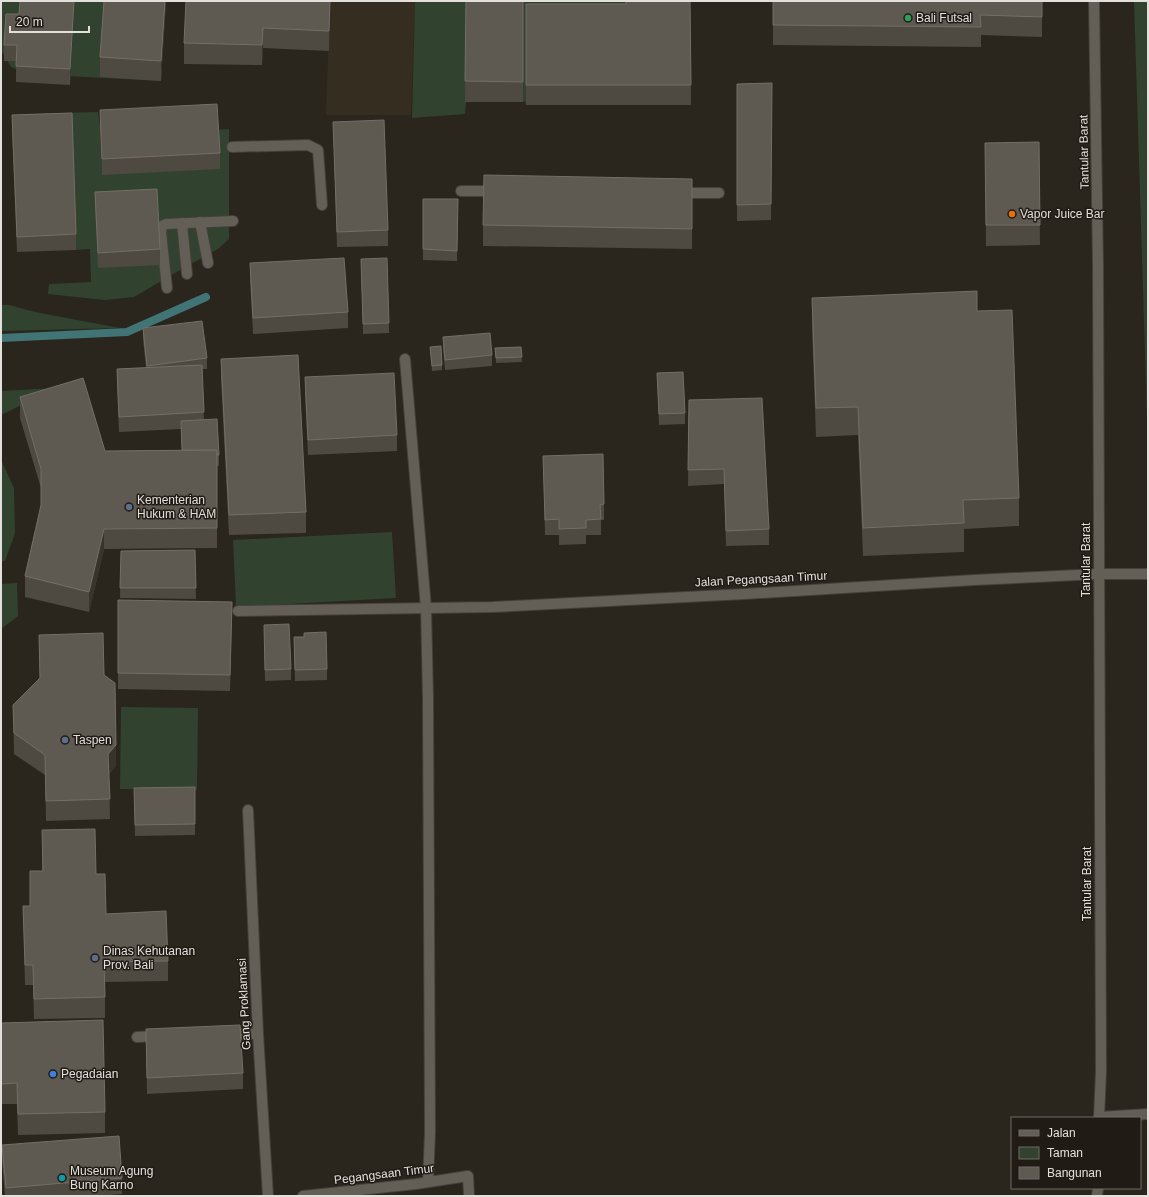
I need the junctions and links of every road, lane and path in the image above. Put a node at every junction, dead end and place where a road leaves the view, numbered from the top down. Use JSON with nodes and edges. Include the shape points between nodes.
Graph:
{"nodes":[{"id":1,"x":1094,"y":1,"type":"edge"},
{"id":2,"x":232,"y":147,"type":"dead end"},
{"id":3,"x":461,"y":191,"type":"dead end"},
{"id":4,"x":508,"y":191,"type":"edge"},
{"id":5,"x":672,"y":193,"type":"edge"},
{"id":6,"x":719,"y":193,"type":"dead end"},
{"id":7,"x":322,"y":205,"type":"dead end"},
{"id":8,"x":233,"y":221,"type":"dead end"},
{"id":9,"x":200,"y":222,"type":"junction"},
{"id":10,"x":182,"y":223,"type":"junction"},
{"id":11,"x":208,"y":264,"type":"dead end"},
{"id":12,"x":187,"y":274,"type":"dead end"},
{"id":13,"x":167,"y":288,"type":"dead end"},
{"id":14,"x":405,"y":359,"type":"dead end"},
{"id":15,"x":1098,"y":574,"type":"junction"},
{"id":16,"x":1148,"y":574,"type":"edge"},
{"id":17,"x":426,"y":608,"type":"junction"},
{"id":18,"x":238,"y":611,"type":"dead end"},
{"id":19,"x":248,"y":810,"type":"dead end"},
{"id":20,"x":258,"y":1034,"type":"junction"},
{"id":21,"x":213,"y":1035,"type":"edge"},
{"id":22,"x":168,"y":1036,"type":"edge"},
{"id":23,"x":138,"y":1037,"type":"dead end"},
{"id":24,"x":1148,"y":1114,"type":"edge"},
{"id":25,"x":1099,"y":1117,"type":"edge"},
{"id":26,"x":1111,"y":1117,"type":"edge"},
{"id":27,"x":428,"y":1182,"type":"junction"},
{"id":28,"x":268,"y":1196,"type":"edge"},
{"id":29,"x":303,"y":1196,"type":"edge"},
{"id":30,"x":469,"y":1196,"type":"edge"}],
"edges":[{"from":1,"to":15,"type":"street","name":"Tantular Barat","via":[[1098,266]]},
{"from":2,"to":7,"type":"street","via":[[308,145],[318,150]]},
{"from":3,"to":4,"type":"street"},
{"from":5,"to":6,"type":"street"},
{"from":8,"to":9,"type":"street"},
{"from":9,"to":10,"type":"street"},
{"from":9,"to":11,"type":"street"},
{"from":10,"to":12,"type":"street"},
{"from":10,"to":13,"type":"street","via":[[162,226]]},
{"from":14,"to":17,"type":"street"},
{"from":15,"to":16,"type":"street","name":"Jalan Pegangsaan Timur"},
{"from":15,"to":17,"type":"street","name":"Jalan Pegangsaan Timur","via":[[493,607]]},
{"from":15,"to":25,"type":"street","name":"Tantular Barat"},
{"from":17,"to":18,"type":"street","name":"Jalan Pegangsaan Timur"},
{"from":17,"to":27,"type":"street","via":[[430,1108]]},
{"from":19,"to":20,"type":"street","name":"Gang Proklamasi"},
{"from":20,"to":21,"type":"street"},
{"from":20,"to":28,"type":"street","name":"Gang Proklamasi"},
{"from":22,"to":23,"type":"street"},
{"from":24,"to":26,"type":"street"},
{"from":27,"to":29,"type":"street","name":"Pegangsaan Timur"},
{"from":27,"to":30,"type":"street","name":"Pegangsaan Timur","via":[[468,1176]]}]}
